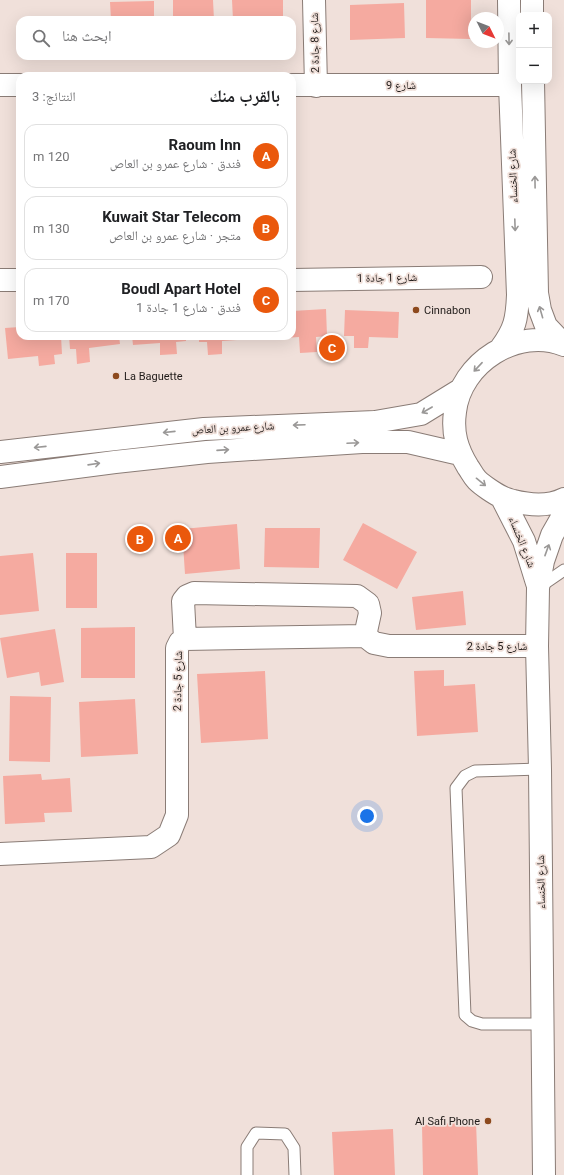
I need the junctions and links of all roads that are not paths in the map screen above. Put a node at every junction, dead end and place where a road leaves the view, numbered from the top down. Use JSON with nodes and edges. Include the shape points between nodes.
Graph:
{"nodes":[{"id":1,"x":314,"y":0,"type":"edge"},
{"id":2,"x":509,"y":0,"type":"edge"},
{"id":3,"x":532,"y":0,"type":"edge"},
{"id":4,"x":532,"y":12,"type":"edge"},
{"id":5,"x":534,"y":84,"type":"edge"},
{"id":6,"x":0,"y":85,"type":"edge"},
{"id":7,"x":16,"y":85,"type":"edge"},
{"id":8,"x":296,"y":85,"type":"edge"},
{"id":9,"x":510,"y":85,"type":"junction"},
{"id":10,"x":316,"y":86,"type":"junction"},
{"id":11,"x":481,"y":277,"type":"dead end"},
{"id":12,"x":0,"y":280,"type":"edge"},
{"id":13,"x":16,"y":280,"type":"edge"},
{"id":14,"x":296,"y":280,"type":"edge"},
{"id":15,"x":563,"y":344,"type":"edge"},
{"id":16,"x":501,"y":348,"type":"junction"},
{"id":17,"x":460,"y":390,"type":"junction"},
{"id":18,"x":0,"y":452,"type":"edge"},
{"id":19,"x":460,"y":454,"type":"junction"},
{"id":20,"x":0,"y":477,"type":"edge"},
{"id":21,"x":502,"y":498,"type":"junction"},
{"id":22,"x":564,"y":499,"type":"edge"},
{"id":23,"x":564,"y":514,"type":"edge"},
{"id":24,"x":564,"y":570,"type":"edge"},
{"id":25,"x":538,"y":588,"type":"junction"},
{"id":26,"x":365,"y":636,"type":"junction"},
{"id":27,"x":185,"y":639,"type":"junction"},
{"id":28,"x":537,"y":646,"type":"junction"},
{"id":29,"x":540,"y":769,"type":"junction"},
{"id":30,"x":0,"y":854,"type":"edge"},
{"id":31,"x":542,"y":1024,"type":"junction"},
{"id":32,"x":247,"y":1175,"type":"edge"},
{"id":33,"x":295,"y":1175,"type":"edge"},
{"id":34,"x":544,"y":1175,"type":"edge"}],
"edges":[{"from":1,"to":10,"type":"street","name":"شارع 8 جادة 2"},
{"from":2,"to":9,"type":"street","name":"شارع الخنساء","one_way":true},
{"from":3,"to":4,"type":"street"},
{"from":15,"to":5,"type":"street","name":"شارع الخنساء","one_way":true,"via":[[546,326],[537,293]]},
{"from":6,"to":7,"type":"street"},
{"from":8,"to":10,"type":"street","name":"شارع 9"},
{"from":9,"to":10,"type":"street","name":"شارع 9"},
{"from":9,"to":16,"type":"street","name":"شارع الخنساء","one_way":true,"via":[[518,295],[513,328]]},
{"from":11,"to":14,"type":"street","name":"شارع 1 جادة 1"},
{"from":12,"to":13,"type":"street"},
{"from":15,"to":16,"type":"street","via":[[541,340],[520,341]]},
{"from":16,"to":17,"type":"street","one_way":true,"via":[[477,365]]},
{"from":17,"to":18,"type":"street","name":"شارع عمرو بن العاص","one_way":true,"via":[[421,414],[375,422],[204,429]]},
{"from":17,"to":19,"type":"street","via":[[455,411],[455,433]]},
{"from":20,"to":19,"type":"street","name":"شارع عمرو بن العاص","one_way":true,"via":[[207,452],[362,442],[408,442]]},
{"from":19,"to":21,"type":"street","one_way":true,"via":[[477,480]]},
{"from":21,"to":22,"type":"street","via":[[530,505]]},
{"from":21,"to":25,"type":"street","name":"شارع الخنساء","via":[[524,542]]},
{"from":25,"to":23,"type":"street","name":"شارع الخنساء","one_way":true,"via":[[543,561],[552,535]]},
{"from":24,"to":25,"type":"lane"},
{"from":25,"to":28,"type":"street","name":"شارع الخنساء"},
{"from":26,"to":27,"type":"street","name":"شارع 5 جادة 2"},
{"from":26,"to":27,"type":"street","via":[[370,613],[368,604],[358,596],[194,593],[183,601]]},
{"from":26,"to":28,"type":"street","name":"شارع 5 جادة 2","via":[[374,643],[389,646]]},
{"from":27,"to":30,"type":"street","name":"شارع 5 جادة 2","via":[[177,648],[177,815],[169,835],[151,847]]},
{"from":28,"to":29,"type":"street","name":"شارع الخنساء"},
{"from":29,"to":31,"type":"street","name":"شارع الخنساء"},
{"from":29,"to":31,"type":"lane","via":[[475,771],[465,776],[456,788],[465,1015],[472,1021],[482,1024]]},
{"from":31,"to":34,"type":"street","name":"شارع الخنساء"},
{"from":32,"to":33,"type":"lane","via":[[247,1147],[256,1133],[285,1134],[294,1148]]}]}
